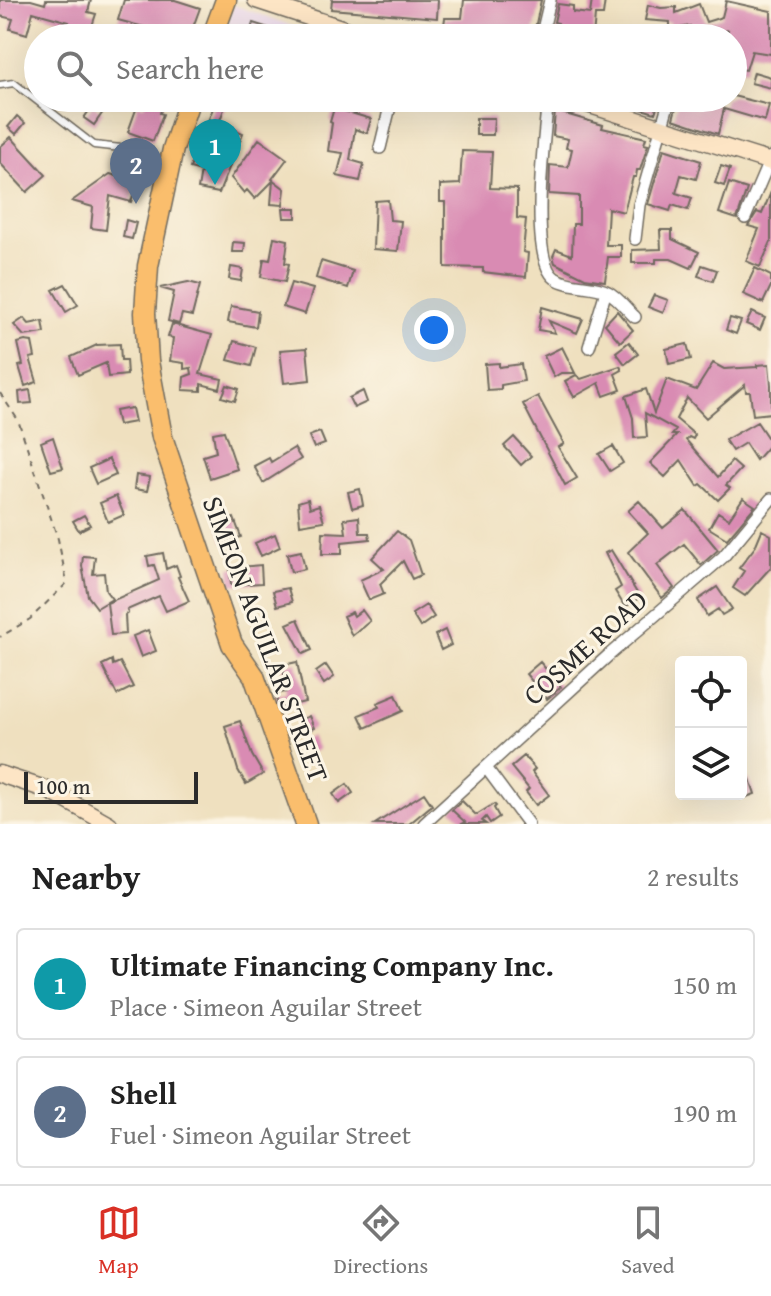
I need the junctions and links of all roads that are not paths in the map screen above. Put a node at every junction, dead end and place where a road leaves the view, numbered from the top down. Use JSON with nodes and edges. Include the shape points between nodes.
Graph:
{"nodes":[{"id":1,"x":226,"y":0,"type":"edge"},
{"id":2,"x":256,"y":0,"type":"edge"},
{"id":3,"x":550,"y":0,"type":"edge"},
{"id":4,"x":217,"y":24,"type":"edge"},
{"id":5,"x":329,"y":24,"type":"edge"},
{"id":6,"x":544,"y":24,"type":"edge"},
{"id":7,"x":0,"y":85,"type":"edge"},
{"id":8,"x":24,"y":91,"type":"edge"},
{"id":9,"x":51,"y":112,"type":"edge"},
{"id":10,"x":185,"y":112,"type":"edge"},
{"id":11,"x":389,"y":112,"type":"edge"},
{"id":12,"x":547,"y":112,"type":"edge"},
{"id":13,"x":610,"y":112,"type":"edge"},
{"id":14,"x":666,"y":112,"type":"edge"},
{"id":15,"x":661,"y":129,"type":"junction"},
{"id":16,"x":380,"y":148,"type":"dead end"},
{"id":17,"x":771,"y":160,"type":"edge"},
{"id":18,"x":169,"y":171,"type":"junction"},
{"id":19,"x":745,"y":218,"type":"dead end"},
{"id":20,"x":635,"y":239,"type":"dead end"},
{"id":21,"x":606,"y":291,"type":"junction"},
{"id":22,"x":635,"y":317,"type":"dead end"},
{"id":23,"x":589,"y":347,"type":"dead end"},
{"id":24,"x":771,"y":499,"type":"edge"},
{"id":25,"x":487,"y":769,"type":"junction"},
{"id":26,"x":0,"y":774,"type":"edge"},
{"id":27,"x":109,"y":824,"type":"edge"},
{"id":28,"x":306,"y":824,"type":"edge"},
{"id":29,"x":424,"y":824,"type":"edge"},
{"id":30,"x":528,"y":824,"type":"edge"}],
"edges":[{"from":1,"to":4,"type":"highway"},
{"from":2,"to":5,"type":"street"},
{"from":3,"to":6,"type":"street"},
{"from":7,"to":8,"type":"lane","via":[[14,83]]},
{"from":9,"to":18,"type":"lane","via":[[94,145],[130,149]]},
{"from":10,"to":18,"type":"highway","name":"SIMEON AGUILAR STREET"},
{"from":11,"to":16,"type":"street"},
{"from":12,"to":21,"type":"street","via":[[540,192],[547,269],[556,278]]},
{"from":13,"to":15,"type":"street"},
{"from":14,"to":15,"type":"street"},
{"from":15,"to":17,"type":"street"},
{"from":15,"to":20,"type":"street"},
{"from":17,"to":19,"type":"street"},
{"from":18,"to":28,"type":"highway","name":"SIMEON AGUILAR STREET","via":[[148,266],[145,313],[162,437],[232,644],[254,676]]},
{"from":21,"to":22,"type":"street"},
{"from":21,"to":23,"type":"street"},
{"from":24,"to":25,"type":"street","name":"COSME ROAD","via":[[723,557]]},
{"from":25,"to":29,"type":"street","name":"COSME ROAD"},
{"from":25,"to":30,"type":"street"},
{"from":26,"to":27,"type":"street","via":[[48,790]]}]}
